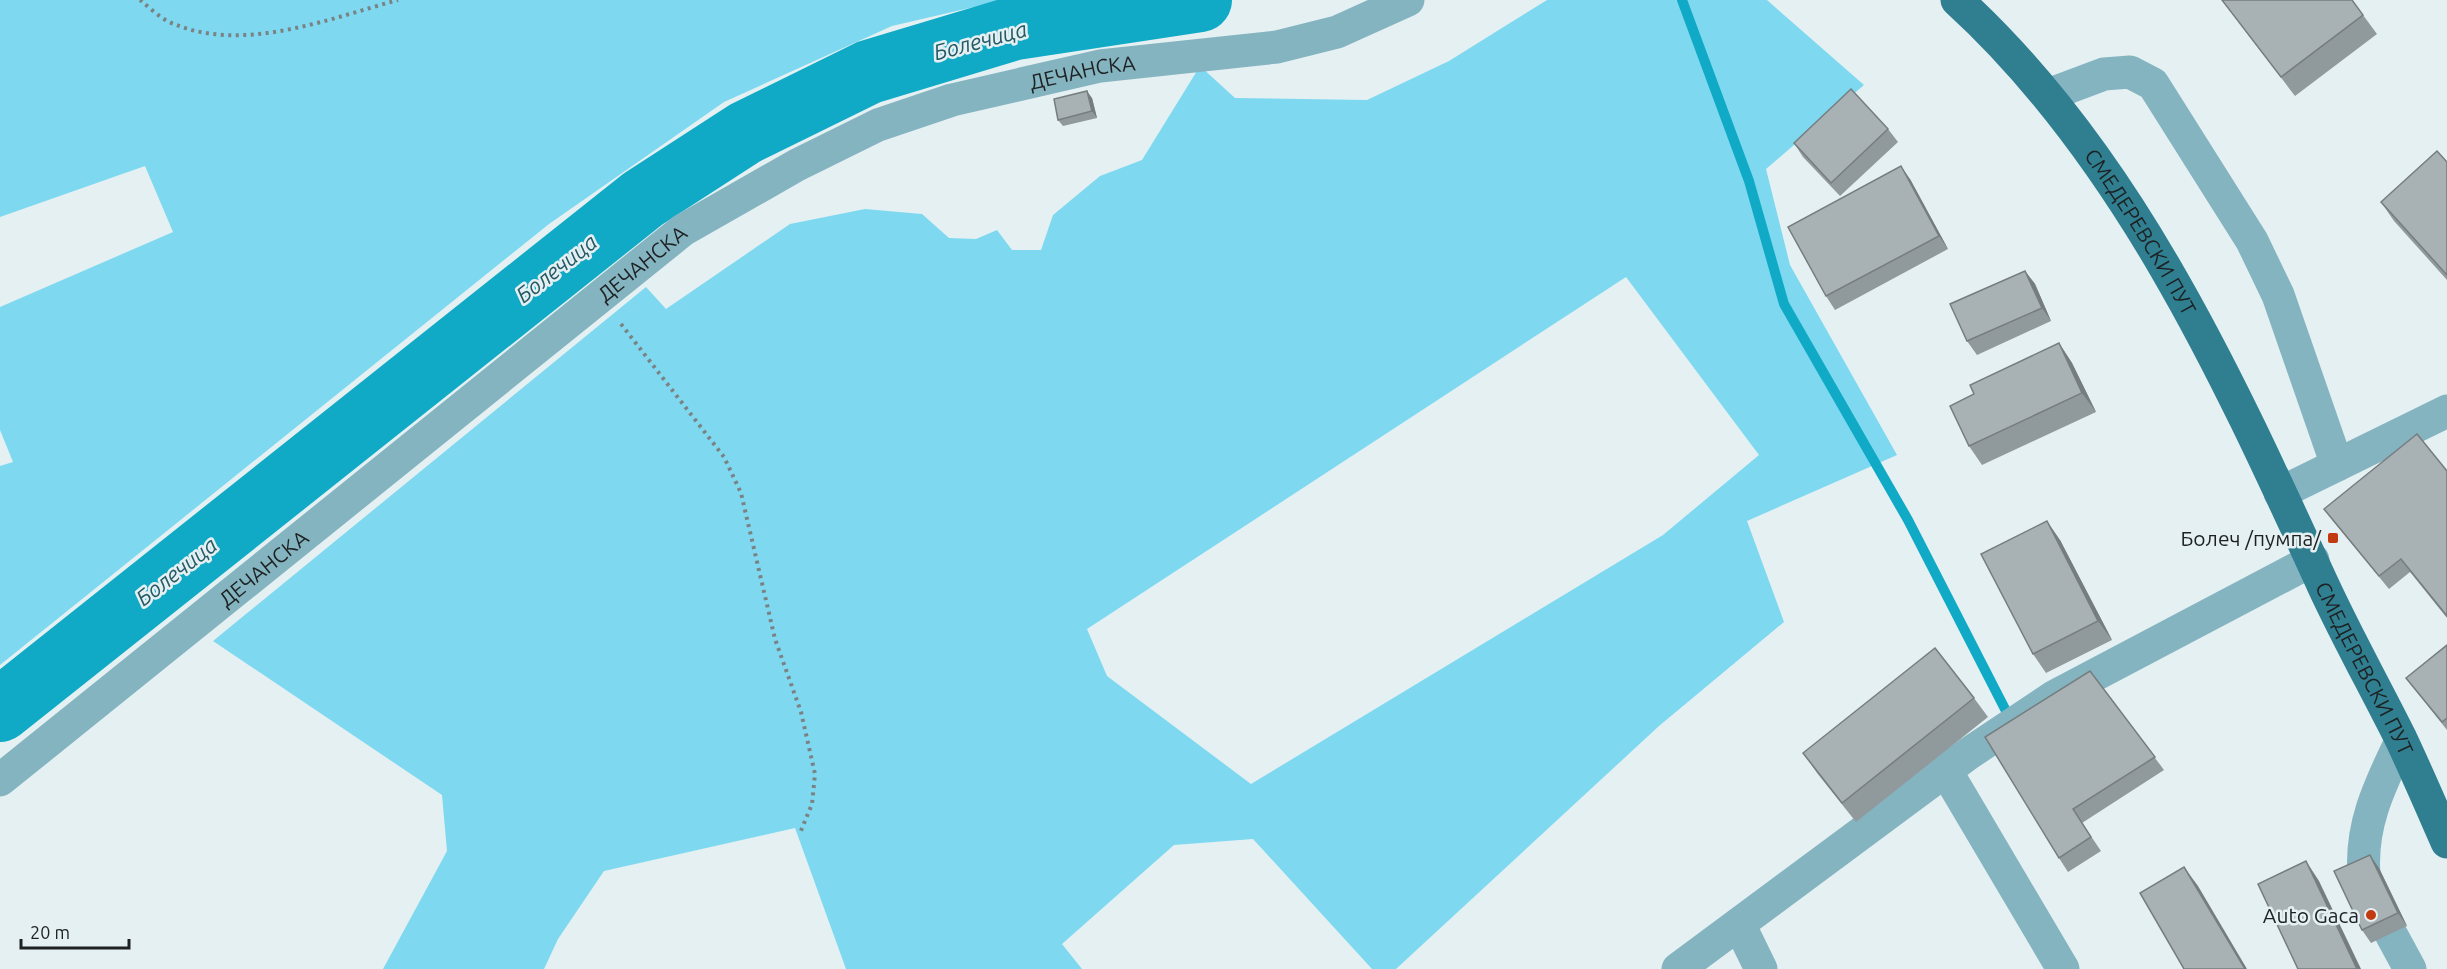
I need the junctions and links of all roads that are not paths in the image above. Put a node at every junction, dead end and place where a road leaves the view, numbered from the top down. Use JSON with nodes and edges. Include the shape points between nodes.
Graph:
{"nodes":[{"id":1,"x":1408,"y":0,"type":"edge"},
{"id":2,"x":1957,"y":0,"type":"edge"},
{"id":3,"x":2048,"y":95,"type":"junction"},
{"id":4,"x":2447,"y":411,"type":"edge"},
{"id":5,"x":2337,"y":465,"type":"junction"},
{"id":6,"x":2280,"y":493,"type":"junction"},
{"id":7,"x":2313,"y":560,"type":"junction"},
{"id":8,"x":2402,"y":741,"type":"junction"},
{"id":9,"x":1946,"y":771,"type":"junction"},
{"id":10,"x":0,"y":780,"type":"edge"},
{"id":11,"x":2447,"y":842,"type":"edge"},
{"id":12,"x":2364,"y":875,"type":"edge"},
{"id":13,"x":1739,"y":924,"type":"junction"},
{"id":14,"x":2391,"y":934,"type":"edge"},
{"id":15,"x":1678,"y":969,"type":"edge"},
{"id":16,"x":1761,"y":969,"type":"edge"},
{"id":17,"x":2063,"y":969,"type":"edge"},
{"id":18,"x":2410,"y":969,"type":"edge"}],
"edges":[{"from":1,"to":10,"type":"street","name":"ДЕЧАНСКА","via":[[1337,32],[1277,46],[1100,66],[952,100],[878,125],[797,165],[682,230]]},
{"from":2,"to":3,"type":"main road","name":"СМЕДЕРЕВСКИ ПУТ"},
{"from":3,"to":5,"type":"street","via":[[2104,74],[2130,72],[2154,84],[2252,241],[2270,277]]},
{"from":3,"to":6,"type":"main road","name":"СМЕДЕРЕВСКИ ПУТ","via":[[2132,211],[2156,252]]},
{"from":4,"to":5,"type":"street"},
{"from":5,"to":6,"type":"street"},
{"from":6,"to":7,"type":"main road","name":"СМЕДЕРЕВСКИ ПУТ"},
{"from":7,"to":8,"type":"main road","name":"СМЕДЕРЕВСКИ ПУТ"},
{"from":7,"to":9,"type":"street","via":[[2055,696]]},
{"from":8,"to":11,"type":"main road","name":"СМЕДЕРЕВСКИ ПУТ"},
{"from":8,"to":12,"type":"street","via":[[2369,813],[2364,836]]},
{"from":9,"to":13,"type":"street"},
{"from":9,"to":17,"type":"street"},
{"from":13,"to":15,"type":"street"},
{"from":13,"to":16,"type":"street"},
{"from":14,"to":18,"type":"street"}]}
